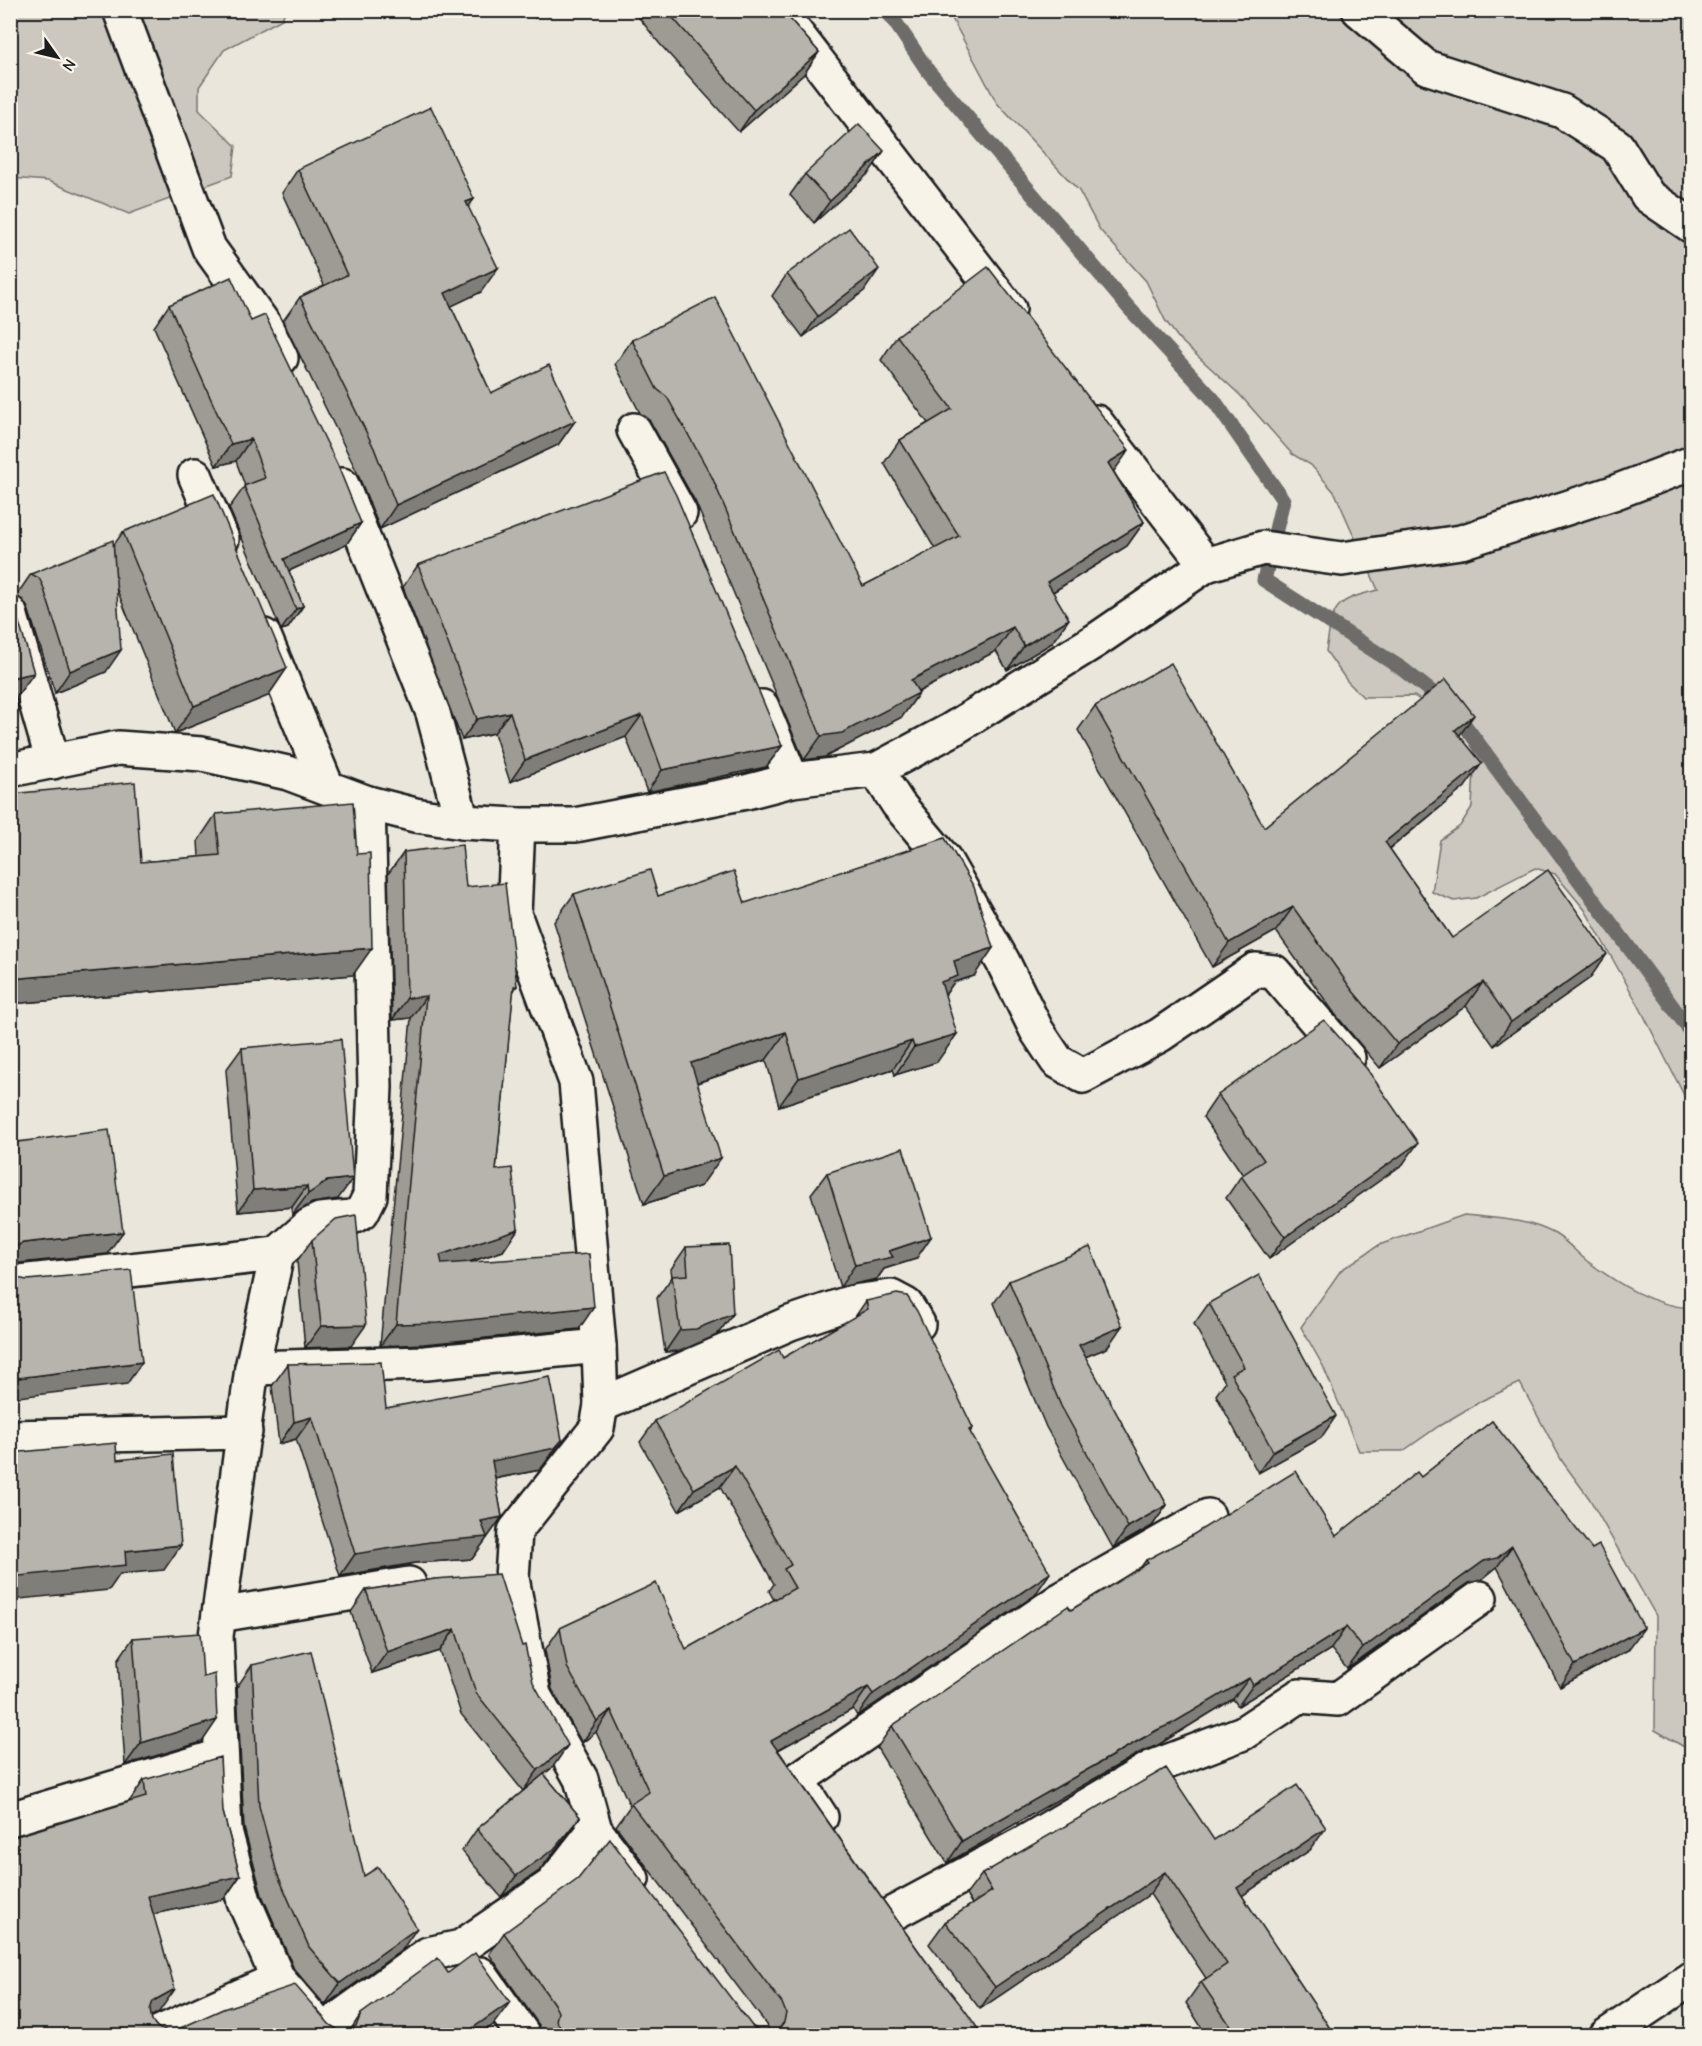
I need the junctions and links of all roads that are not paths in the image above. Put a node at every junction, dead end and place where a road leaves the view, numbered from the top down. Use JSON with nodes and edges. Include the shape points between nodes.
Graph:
{"nodes":[{"id":1,"x":120,"y":10,"type":"edge"},
{"id":2,"x":778,"y":10,"type":"edge"},
{"id":3,"x":1359,"y":10,"type":"edge"},
{"id":4,"x":1692,"y":226,"type":"edge"},
{"id":5,"x":1025,"y":330,"type":"edge"},
{"id":6,"x":295,"y":387,"type":"edge"},
{"id":7,"x":1076,"y":396,"type":"edge"},
{"id":8,"x":634,"y":430,"type":"dead end"},
{"id":9,"x":330,"y":459,"type":"edge"},
{"id":10,"x":1692,"y":462,"type":"edge"},
{"id":11,"x":195,"y":475,"type":"dead end"},
{"id":12,"x":691,"y":540,"type":"edge"},
{"id":13,"x":1206,"y":565,"type":"junction"},
{"id":14,"x":236,"y":570,"type":"edge"},
{"id":15,"x":253,"y":612,"type":"edge"},
{"id":16,"x":10,"y":613,"type":"edge"},
{"id":17,"x":751,"y":682,"type":"edge"},
{"id":18,"x":53,"y":762,"type":"junction"},
{"id":19,"x":10,"y":770,"type":"edge"},
{"id":20,"x":876,"y":770,"type":"junction"},
{"id":21,"x":792,"y":780,"type":"junction"},
{"id":22,"x":327,"y":787,"type":"junction"},
{"id":23,"x":368,"y":803,"type":"junction"},
{"id":24,"x":462,"y":822,"type":"junction"},
{"id":25,"x":518,"y":825,"type":"junction"},
{"id":26,"x":1365,"y":1078,"type":"edge"},
{"id":27,"x":277,"y":1254,"type":"junction"},
{"id":28,"x":10,"y":1283,"type":"edge"},
{"id":29,"x":599,"y":1346,"type":"junction"},
{"id":30,"x":932,"y":1354,"type":"edge"},
{"id":31,"x":252,"y":1368,"type":"junction"},
{"id":32,"x":601,"y":1405,"type":"junction"},
{"id":33,"x":245,"y":1432,"type":"junction"},
{"id":34,"x":10,"y":1437,"type":"edge"},
{"id":35,"x":1208,"y":1516,"type":"dead end"},
{"id":36,"x":1043,"y":1569,"type":"edge"},
{"id":37,"x":439,"y":1581,"type":"edge"},
{"id":38,"x":1480,"y":1598,"type":"dead end"},
{"id":39,"x":1060,"y":1600,"type":"junction"},
{"id":40,"x":219,"y":1615,"type":"junction"},
{"id":41,"x":220,"y":1756,"type":"junction"},
{"id":42,"x":10,"y":1820,"type":"edge"},
{"id":43,"x":595,"y":1830,"type":"junction"},
{"id":44,"x":836,"y":1839,"type":"edge"},
{"id":45,"x":868,"y":1887,"type":"edge"},
{"id":46,"x":652,"y":1905,"type":"edge"},
{"id":47,"x":888,"y":1917,"type":"junction"},
{"id":48,"x":907,"y":1944,"type":"edge"},
{"id":49,"x":461,"y":1947,"type":"junction"},
{"id":50,"x":1692,"y":1978,"type":"edge"},
{"id":51,"x":278,"y":1980,"type":"junction"},
{"id":52,"x":325,"y":2032,"type":"edge"},
{"id":53,"x":152,"y":2036,"type":"edge"},
{"id":54,"x":524,"y":2036,"type":"edge"},
{"id":55,"x":1606,"y":2036,"type":"edge"}],
"edges":[{"from":1,"to":6,"type":"street","via":[[209,248],[265,326]]},
{"from":2,"to":5,"type":"street"},
{"from":3,"to":4,"type":"street","via":[[1426,67],[1562,111],[1617,146],[1648,196]]},
{"from":7,"to":13,"type":"street"},
{"from":8,"to":12,"type":"street","via":[[678,507]]},
{"from":9,"to":24,"type":"street","via":[[433,713]]},
{"from":10,"to":13,"type":"street","via":[[1613,493],[1461,542],[1342,559],[1263,548]]},
{"from":11,"to":14,"type":"street"},
{"from":13,"to":20,"type":"street","via":[[1098,639],[951,730]]},
{"from":15,"to":22,"type":"street"},
{"from":16,"to":18,"type":"street"},
{"from":17,"to":21,"type":"street"},
{"from":18,"to":19,"type":"street"},
{"from":18,"to":22,"type":"street","via":[[118,748],[202,754],[288,773]]},
{"from":20,"to":21,"type":"street"},
{"from":20,"to":26,"type":"street","via":[[898,804],[944,859],[1057,1061],[1083,1076],[1160,1035],[1255,970],[1274,972]]},
{"from":21,"to":25,"type":"street","via":[[575,825]]},
{"from":22,"to":23,"type":"street"},
{"from":23,"to":24,"type":"street"},
{"from":23,"to":27,"type":"street","via":[[375,1087],[370,1196],[362,1212],[310,1224]]},
{"from":24,"to":25,"type":"street"},
{"from":25,"to":29,"type":"street","via":[[514,914],[576,1082]]},
{"from":27,"to":28,"type":"street"},
{"from":27,"to":31,"type":"street"},
{"from":29,"to":31,"type":"street","via":[[425,1363]]},
{"from":29,"to":32,"type":"street"},
{"from":30,"to":32,"type":"street","via":[[906,1305],[891,1297],[881,1297],[828,1309],[790,1323]]},
{"from":31,"to":33,"type":"street"},
{"from":32,"to":43,"type":"street","via":[[597,1428],[514,1531],[497,1578],[534,1695],[581,1779]]},
{"from":33,"to":34,"type":"street"},
{"from":33,"to":40,"type":"street"},
{"from":35,"to":39,"type":"street"},
{"from":36,"to":39,"type":"street"},
{"from":37,"to":40,"type":"street"},
{"from":38,"to":47,"type":"street","via":[[1338,1699],[1299,1696],[1243,1733],[1151,1768]]},
{"from":39,"to":44,"type":"street","via":[[797,1780]]},
{"from":40,"to":41,"type":"street","via":[[216,1636]]},
{"from":41,"to":42,"type":"street"},
{"from":41,"to":51,"type":"street","via":[[228,1841],[244,1901]]},
{"from":43,"to":46,"type":"street"},
{"from":43,"to":49,"type":"street","via":[[552,1885]]},
{"from":45,"to":47,"type":"street"},
{"from":47,"to":48,"type":"street"},
{"from":49,"to":52,"type":"street","via":[[428,1954]]},
{"from":49,"to":54,"type":"street"},
{"from":50,"to":55,"type":"street"},
{"from":51,"to":52,"type":"street"},
{"from":51,"to":53,"type":"street"}]}
